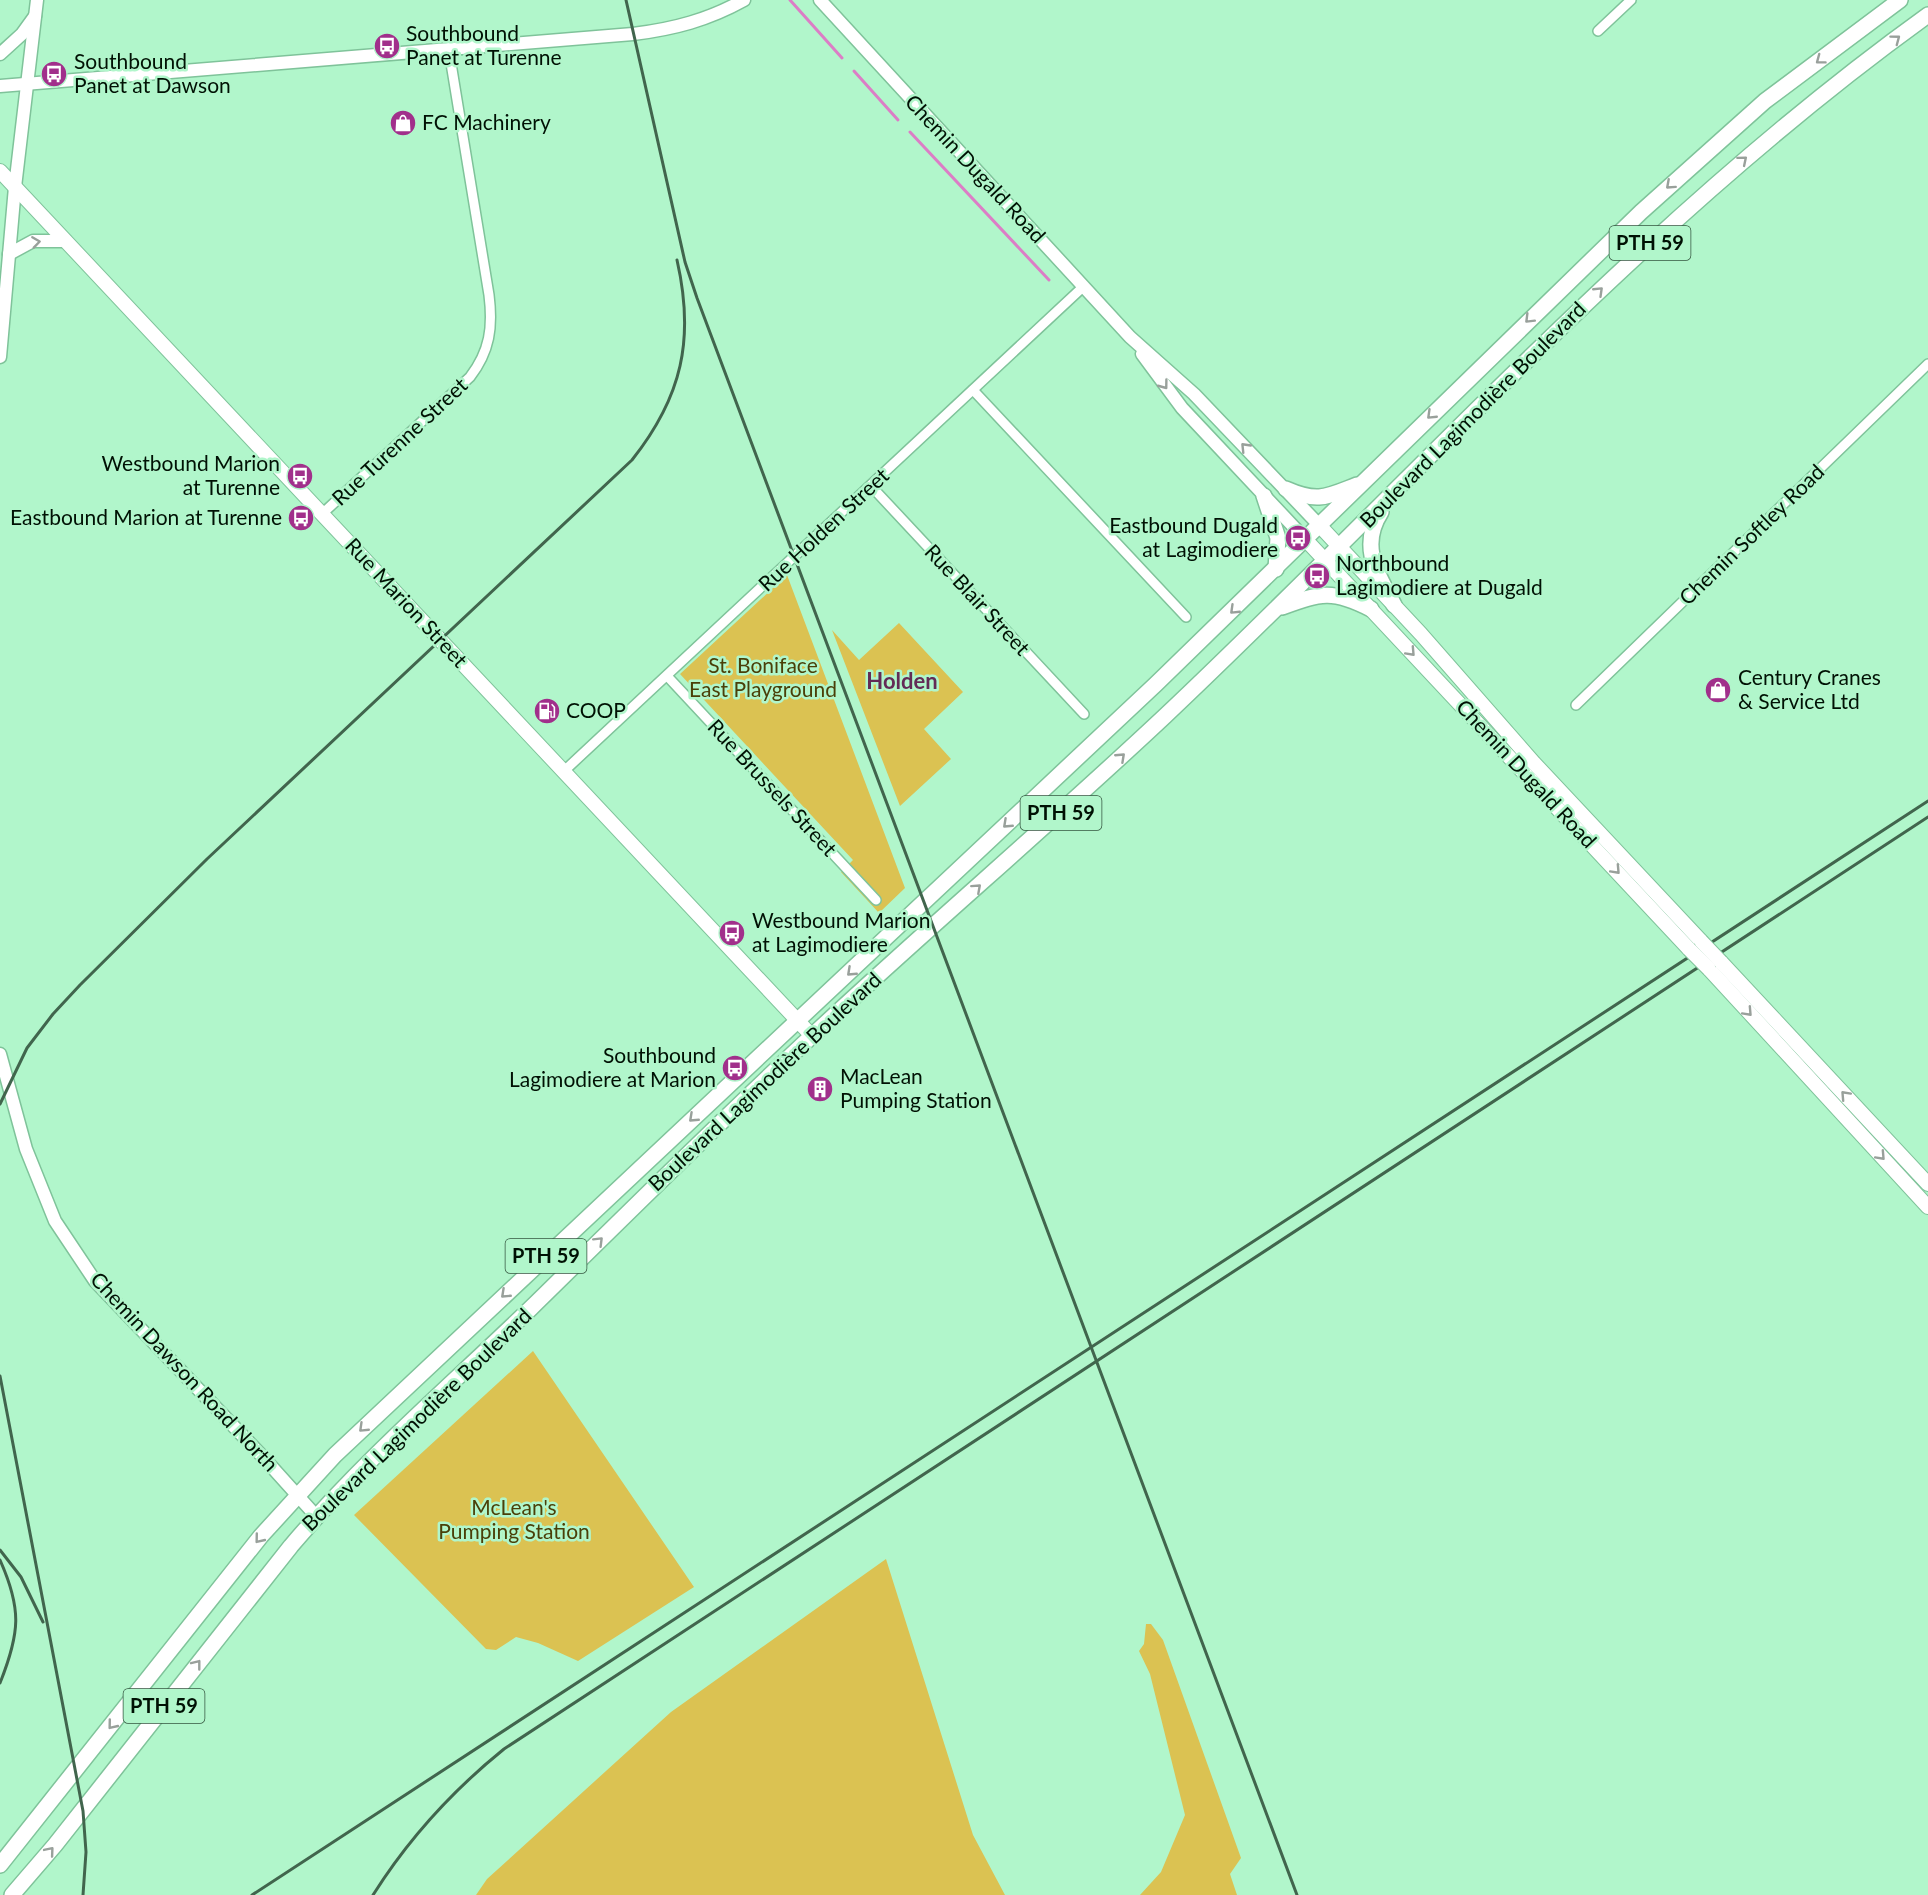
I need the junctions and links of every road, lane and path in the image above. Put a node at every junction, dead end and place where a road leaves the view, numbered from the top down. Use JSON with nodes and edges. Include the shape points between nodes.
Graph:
{"nodes":[{"id":1,"x":37,"y":0,"type":"edge"},
{"id":2,"x":744,"y":0,"type":"edge"},
{"id":3,"x":820,"y":0,"type":"edge"},
{"id":4,"x":1631,"y":0,"type":"edge"},
{"id":5,"x":1900,"y":0,"type":"edge"},
{"id":6,"x":36,"y":15,"type":"junction"},
{"id":7,"x":1928,"y":15,"type":"edge"},
{"id":8,"x":1598,"y":31,"type":"dead end"},
{"id":9,"x":449,"y":51,"type":"junction"},
{"id":10,"x":0,"y":54,"type":"edge"},
{"id":11,"x":28,"y":85,"type":"junction"},
{"id":12,"x":0,"y":86,"type":"edge"},
{"id":13,"x":0,"y":171,"type":"edge"},
{"id":14,"x":15,"y":187,"type":"junction"},
{"id":15,"x":66,"y":241,"type":"junction"},
{"id":16,"x":9,"y":254,"type":"junction"},
{"id":17,"x":1084,"y":286,"type":"junction"},
{"id":18,"x":1130,"y":337,"type":"junction"},
{"id":19,"x":0,"y":357,"type":"edge"},
{"id":20,"x":1928,"y":364,"type":"edge"},
{"id":21,"x":973,"y":390,"type":"junction"},
{"id":22,"x":1363,"y":483,"type":"junction"},
{"id":23,"x":871,"y":486,"type":"junction"},
{"id":24,"x":1286,"y":489,"type":"junction"},
{"id":25,"x":1393,"y":494,"type":"junction"},
{"id":26,"x":1264,"y":496,"type":"junction"},
{"id":27,"x":322,"y":514,"type":"junction"},
{"id":28,"x":1320,"y":526,"type":"junction"},
{"id":29,"x":1306,"y":540,"type":"junction"},
{"id":30,"x":1339,"y":547,"type":"junction"},
{"id":31,"x":1325,"y":561,"type":"junction"},
{"id":32,"x":1276,"y":569,"type":"junction"},
{"id":33,"x":1394,"y":605,"type":"junction"},
{"id":34,"x":1276,"y":609,"type":"junction"},
{"id":35,"x":1371,"y":609,"type":"junction"},
{"id":36,"x":1186,"y":617,"type":"dead end"},
{"id":37,"x":668,"y":676,"type":"junction"},
{"id":38,"x":1576,"y":705,"type":"dead end"},
{"id":39,"x":1084,"y":714,"type":"dead end"},
{"id":40,"x":563,"y":772,"type":"junction"},
{"id":41,"x":876,"y":900,"type":"dead end"},
{"id":42,"x":1695,"y":945,"type":"junction"},
{"id":43,"x":1715,"y":965,"type":"junction"},
{"id":44,"x":798,"y":1021,"type":"junction"},
{"id":45,"x":812,"y":1036,"type":"junction"},
{"id":46,"x":0,"y":1054,"type":"edge"},
{"id":47,"x":1928,"y":1184,"type":"edge"},
{"id":48,"x":1928,"y":1207,"type":"edge"},
{"id":49,"x":297,"y":1494,"type":"junction"},
{"id":50,"x":316,"y":1516,"type":"junction"},
{"id":51,"x":0,"y":1865,"type":"edge"},
{"id":52,"x":12,"y":1895,"type":"edge"}],
"edges":[{"from":1,"to":6,"type":"street"},
{"from":2,"to":9,"type":"street","via":[[678,28]]},
{"from":3,"to":17,"type":"street","name":"Chemin Dugald Road"},
{"from":4,"to":8,"type":"street"},
{"from":5,"to":22,"type":"main road","name":"Boulevard Lagimodière Boulevard","number":"PTH 59","one_way":true,"via":[[1765,101],[1695,162]]},
{"from":6,"to":10,"type":"street"},
{"from":6,"to":11,"type":"street"},
{"from":25,"to":7,"type":"main road","name":"Boulevard Lagimodière Boulevard","number":"PTH 59","one_way":true,"via":[[1664,229],[1772,135]]},
{"from":9,"to":11,"type":"street"},
{"from":9,"to":27,"type":"street","name":"Rue Turenne Street","via":[[489,296],[489,340],[470,377]]},
{"from":11,"to":12,"type":"street"},
{"from":11,"to":14,"type":"street"},
{"from":13,"to":14,"type":"main road","name":"Rue Marion Street"},
{"from":14,"to":15,"type":"main road","name":"Rue Marion Street"},
{"from":14,"to":16,"type":"street"},
{"from":16,"to":15,"type":"street","one_way":true,"via":[[33,241]]},
{"from":15,"to":27,"type":"main road","name":"Rue Marion Street"},
{"from":16,"to":19,"type":"street"},
{"from":17,"to":18,"type":"street","name":"Chemin Dugald Road"},
{"from":17,"to":21,"type":"street","name":"Rue Holden Street"},
{"from":24,"to":18,"type":"street","name":"Chemin Dugald Road","one_way":true,"via":[[1194,394]]},
{"from":18,"to":26,"type":"street","name":"Chemin Dugald Road","one_way":true,"via":[[1182,408]]},
{"from":20,"to":38,"type":"street","name":"Chemin Softley Road"},
{"from":21,"to":23,"type":"street","name":"Rue Holden Street"},
{"from":21,"to":36,"type":"street"},
{"from":22,"to":24,"type":"main road","via":[[1327,498],[1304,497]]},
{"from":22,"to":28,"type":"main road","name":"Boulevard Lagimodière Boulevard","number":"PTH 59"},
{"from":23,"to":37,"type":"street","name":"Rue Holden Street"},
{"from":23,"to":39,"type":"street","name":"Rue Blair Street"},
{"from":24,"to":28,"type":"street","name":"Chemin Dugald Road"},
{"from":25,"to":30,"type":"main road","name":"Boulevard Lagimodière Boulevard","number":"PTH 59"},
{"from":25,"to":33,"type":"main road","via":[[1376,520],[1369,544],[1375,568]]},
{"from":26,"to":29,"type":"street","name":"Chemin Dugald Road"},
{"from":26,"to":32,"type":"main road","via":[[1278,538]]},
{"from":27,"to":40,"type":"main road","name":"Rue Marion Street"},
{"from":28,"to":29,"type":"main road","name":"Boulevard Lagimodière Boulevard","number":"PTH 59"},
{"from":28,"to":30,"type":"main road","name":"Chemin Dugald Road"},
{"from":29,"to":31,"type":"main road","name":"Chemin Dugald Road"},
{"from":29,"to":32,"type":"main road","name":"Boulevard Lagimodière Boulevard","number":"PTH 59"},
{"from":30,"to":31,"type":"main road","name":"Boulevard Lagimodière Boulevard","number":"PTH 59"},
{"from":30,"to":33,"type":"main road","name":"Chemin Dugald Road"},
{"from":31,"to":34,"type":"main road","name":"Boulevard Lagimodière Boulevard","number":"PTH 59"},
{"from":31,"to":35,"type":"main road","name":"Chemin Dugald Road"},
{"from":32,"to":44,"type":"main road","name":"Boulevard Lagimodière Boulevard","number":"PTH 59","one_way":true},
{"from":33,"to":42,"type":"main road","name":"Chemin Dugald Road"},
{"from":34,"to":35,"type":"main road","via":[[1312,596],[1332,594]]},
{"from":45,"to":34,"type":"main road","name":"Boulevard Lagimodière Boulevard","number":"PTH 59","one_way":true,"via":[[1045,827]]},
{"from":35,"to":42,"type":"main road","name":"Chemin Dugald Road","one_way":true},
{"from":37,"to":40,"type":"street","name":"Rue Holden Street"},
{"from":37,"to":41,"type":"street","name":"Rue Brussels Street"},
{"from":40,"to":44,"type":"main road","name":"Rue Marion Street"},
{"from":42,"to":43,"type":"main road","name":"Chemin Dugald Road","bridge":true},
{"from":47,"to":43,"type":"main road","name":"Chemin Dugald Road","one_way":true},
{"from":43,"to":48,"type":"main road","name":"Chemin Dugald Road","one_way":true},
{"from":44,"to":45,"type":"main road","name":"Rue Marion Street"},
{"from":44,"to":49,"type":"main road","name":"Boulevard Lagimodière Boulevard","number":"PTH 59","one_way":true,"via":[[365,1425]]},
{"from":50,"to":45,"type":"main road","name":"Boulevard Lagimodière Boulevard","number":"PTH 59","one_way":true},
{"from":46,"to":49,"type":"street","name":"Chemin Dawson Road North","via":[[26,1149],[61,1231],[95,1281]]},
{"from":49,"to":50,"type":"street","name":"Chemin Dawson Road North"},
{"from":49,"to":51,"type":"main road","name":"Boulevard Lagimodière Boulevard","number":"PTH 59","one_way":true},
{"from":52,"to":50,"type":"main road","name":"Boulevard Lagimodière Boulevard","number":"PTH 59","one_way":true}]}
